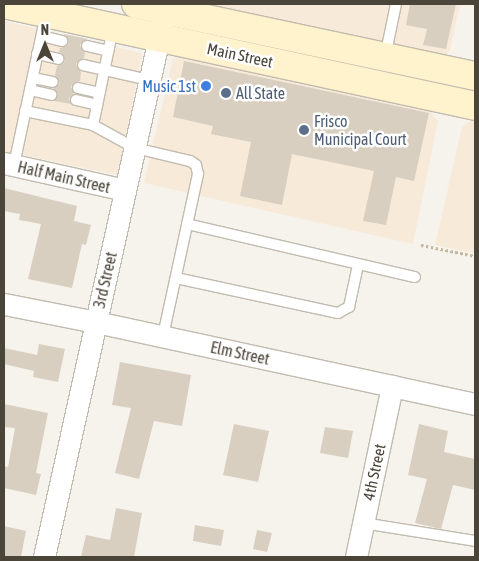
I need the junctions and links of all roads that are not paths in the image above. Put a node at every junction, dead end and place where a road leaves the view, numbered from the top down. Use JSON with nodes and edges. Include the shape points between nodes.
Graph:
{"nodes":[{"id":1,"x":4,"y":4,"type":"edge"},
{"id":2,"x":136,"y":4,"type":"edge"},
{"id":3,"x":396,"y":4,"type":"edge"},
{"id":4,"x":166,"y":7,"type":"edge"},
{"id":5,"x":44,"y":25,"type":"junction"},
{"id":6,"x":159,"y":37,"type":"junction"},
{"id":7,"x":110,"y":39,"type":"junction"},
{"id":8,"x":62,"y":41,"type":"dead end"},
{"id":9,"x":87,"y":46,"type":"dead end"},
{"id":10,"x":37,"y":54,"type":"junction"},
{"id":11,"x":385,"y":57,"type":"junction"},
{"id":12,"x":58,"y":59,"type":"dead end"},
{"id":13,"x":83,"y":65,"type":"dead end"},
{"id":14,"x":104,"y":69,"type":"junction"},
{"id":15,"x":475,"y":76,"type":"edge"},
{"id":16,"x":32,"y":78,"type":"junction"},
{"id":17,"x":150,"y":80,"type":"junction"},
{"id":18,"x":53,"y":82,"type":"dead end"},
{"id":19,"x":78,"y":88,"type":"dead end"},
{"id":20,"x":30,"y":90,"type":"junction"},
{"id":21,"x":100,"y":93,"type":"junction"},
{"id":22,"x":51,"y":95,"type":"dead end"},
{"id":23,"x":76,"y":100,"type":"dead end"},
{"id":24,"x":97,"y":105,"type":"junction"},
{"id":25,"x":475,"y":106,"type":"edge"},
{"id":26,"x":25,"y":111,"type":"junction"},
{"id":27,"x":93,"y":125,"type":"junction"},
{"id":28,"x":135,"y":148,"type":"junction"},
{"id":29,"x":9,"y":164,"type":"edge"},
{"id":30,"x":125,"y":190,"type":"junction"},
{"id":31,"x":187,"y":224,"type":"junction"},
{"id":32,"x":358,"y":265,"type":"junction"},
{"id":33,"x":176,"y":278,"type":"junction"},
{"id":34,"x":415,"y":278,"type":"dead end"},
{"id":35,"x":4,"y":304,"type":"edge"},
{"id":36,"x":96,"y":322,"type":"junction"},
{"id":37,"x":163,"y":336,"type":"junction"},
{"id":38,"x":392,"y":386,"type":"junction"},
{"id":39,"x":475,"y":404,"type":"edge"},
{"id":40,"x":363,"y":523,"type":"junction"},
{"id":41,"x":475,"y":541,"type":"edge"},
{"id":42,"x":44,"y":557,"type":"edge"},
{"id":43,"x":356,"y":557,"type":"edge"}],
"edges":[{"from":1,"to":5,"type":"main road","name":"Main Street"},
{"from":2,"to":4,"type":"main road","name":"Main Street"},
{"from":3,"to":11,"type":"lane"},
{"from":4,"to":6,"type":"street","name":"3rd Street"},
{"from":4,"to":11,"type":"main road","name":"Main Street"},
{"from":5,"to":7,"type":"main road","name":"Main Street"},
{"from":5,"to":8,"type":"lane"},
{"from":5,"to":10,"type":"lane"},
{"from":6,"to":7,"type":"main road","name":"Main Street"},
{"from":6,"to":17,"type":"street","name":"3rd Street"},
{"from":6,"to":25,"type":"main road","name":"Main Street"},
{"from":7,"to":9,"type":"lane"},
{"from":7,"to":14,"type":"lane"},
{"from":10,"to":12,"type":"lane"},
{"from":10,"to":16,"type":"lane"},
{"from":11,"to":15,"type":"main road","name":"Main Street"},
{"from":13,"to":14,"type":"lane"},
{"from":14,"to":17,"type":"lane"},
{"from":14,"to":21,"type":"lane"},
{"from":16,"to":18,"type":"lane"},
{"from":16,"to":20,"type":"lane"},
{"from":17,"to":28,"type":"street","name":"3rd Street"},
{"from":19,"to":21,"type":"lane"},
{"from":20,"to":22,"type":"lane"},
{"from":20,"to":26,"type":"lane"},
{"from":21,"to":24,"type":"lane"},
{"from":23,"to":24,"type":"lane"},
{"from":24,"to":27,"type":"lane"},
{"from":26,"to":27,"type":"lane"},
{"from":26,"to":29,"type":"lane"},
{"from":27,"to":28,"type":"lane"},
{"from":28,"to":30,"type":"street","name":"3rd Street"},
{"from":28,"to":31,"type":"lane","via":[[196,165],[198,174]]},
{"from":29,"to":30,"type":"street","name":"Half Main Street"},
{"from":30,"to":36,"type":"street","name":"3rd Street"},
{"from":31,"to":32,"type":"lane"},
{"from":31,"to":33,"type":"lane"},
{"from":32,"to":33,"type":"lane","via":[[349,307],[338,313]]},
{"from":32,"to":34,"type":"lane"},
{"from":33,"to":37,"type":"lane"},
{"from":35,"to":36,"type":"street","name":"Elm Street"},
{"from":36,"to":37,"type":"street","name":"Elm Street"},
{"from":36,"to":42,"type":"street","name":"3rd Street"},
{"from":37,"to":38,"type":"street","name":"Elm Street"},
{"from":38,"to":39,"type":"street","name":"Elm Street"},
{"from":38,"to":40,"type":"street","name":"4th Street"},
{"from":40,"to":41,"type":"lane"},
{"from":40,"to":43,"type":"street","name":"4th Street"}]}
